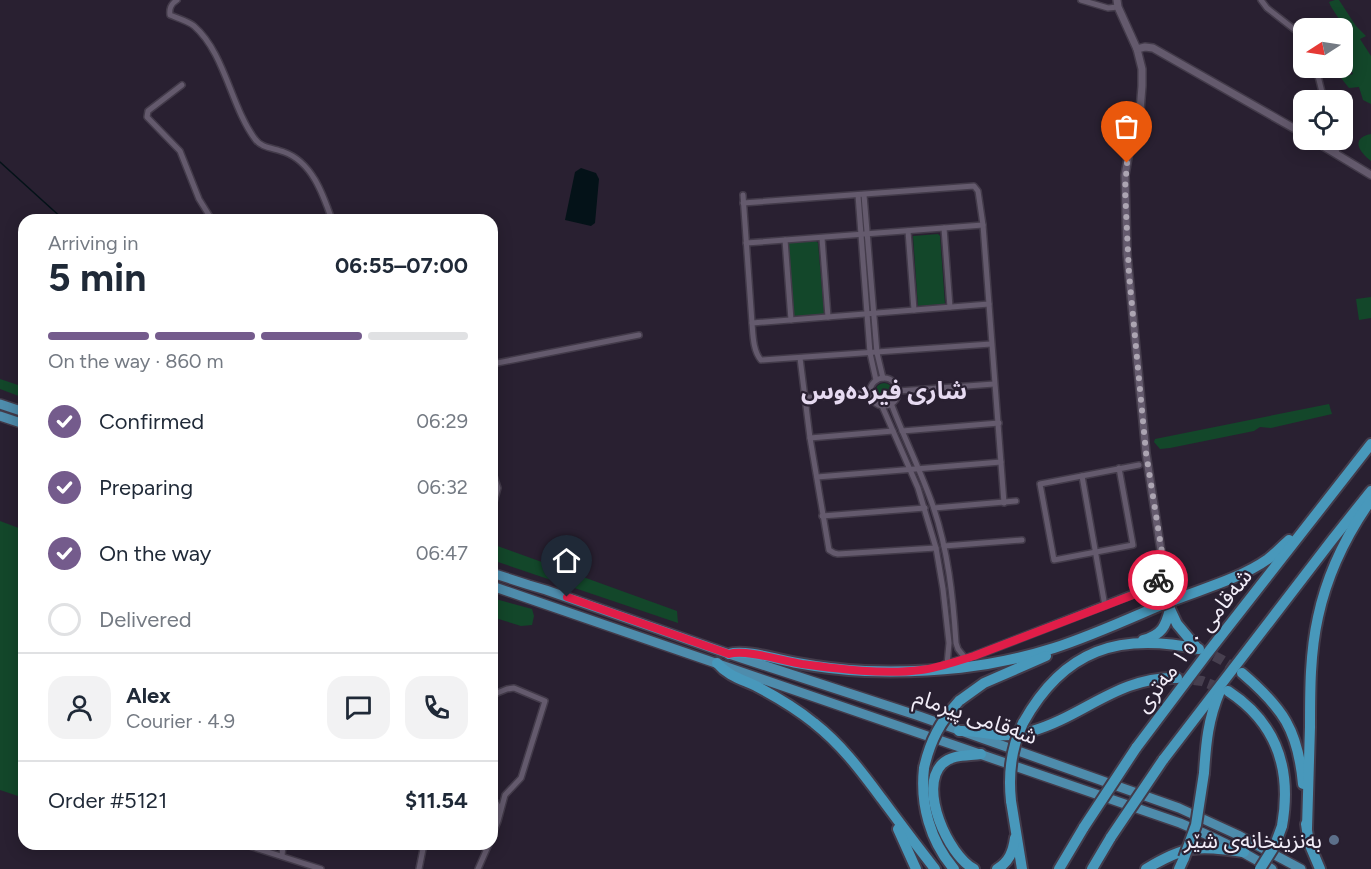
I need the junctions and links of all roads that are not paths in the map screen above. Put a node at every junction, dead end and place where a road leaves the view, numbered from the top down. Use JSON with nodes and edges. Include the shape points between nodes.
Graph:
{"nodes":[{"id":1,"x":177,"y":0,"type":"edge"},
{"id":2,"x":1080,"y":0,"type":"edge"},
{"id":3,"x":1261,"y":0,"type":"edge"},
{"id":4,"x":1118,"y":4,"type":"edge"},
{"id":5,"x":1293,"y":28,"type":"edge"},
{"id":6,"x":1137,"y":49,"type":"junction"},
{"id":7,"x":182,"y":85,"type":"dead end"},
{"id":8,"x":1293,"y":128,"type":"edge"},
{"id":9,"x":1331,"y":150,"type":"edge"},
{"id":10,"x":1336,"y":150,"type":"edge"},
{"id":11,"x":1337,"y":153,"type":"junction"},
{"id":12,"x":1371,"y":175,"type":"edge"},
{"id":13,"x":742,"y":195,"type":"dead end"},
{"id":14,"x":861,"y":195,"type":"junction"},
{"id":15,"x":743,"y":203,"type":"junction"},
{"id":16,"x":208,"y":214,"type":"edge"},
{"id":17,"x":330,"y":214,"type":"edge"},
{"id":18,"x":983,"y":225,"type":"junction"},
{"id":19,"x":944,"y":228,"type":"junction"},
{"id":20,"x":908,"y":231,"type":"junction"},
{"id":21,"x":865,"y":235,"type":"junction"},
{"id":22,"x":822,"y":238,"type":"junction"},
{"id":23,"x":785,"y":240,"type":"junction"},
{"id":24,"x":746,"y":243,"type":"junction"},
{"id":25,"x":988,"y":304,"type":"junction"},
{"id":26,"x":950,"y":307,"type":"junction"},
{"id":27,"x":914,"y":310,"type":"junction"},
{"id":28,"x":870,"y":314,"type":"junction"},
{"id":29,"x":828,"y":317,"type":"junction"},
{"id":30,"x":791,"y":320,"type":"junction"},
{"id":31,"x":752,"y":323,"type":"junction"},
{"id":32,"x":639,"y":335,"type":"dead end"},
{"id":33,"x":991,"y":344,"type":"junction"},
{"id":34,"x":874,"y":353,"type":"junction"},
{"id":35,"x":800,"y":358,"type":"junction"},
{"id":36,"x":498,"y":363,"type":"edge"},
{"id":37,"x":883,"y":378,"type":"junction"},
{"id":38,"x":876,"y":380,"type":"junction"},
{"id":39,"x":994,"y":384,"type":"junction"},
{"id":40,"x":898,"y":391,"type":"junction"},
{"id":41,"x":870,"y":393,"type":"junction"},
{"id":42,"x":805,"y":398,"type":"junction"},
{"id":43,"x":891,"y":403,"type":"junction"},
{"id":44,"x":0,"y":404,"type":"edge"},
{"id":45,"x":882,"y":406,"type":"junction"},
{"id":46,"x":18,"y":410,"type":"edge"},
{"id":47,"x":0,"y":416,"type":"edge"},
{"id":48,"x":18,"y":422,"type":"edge"},
{"id":49,"x":999,"y":423,"type":"junction"},
{"id":50,"x":893,"y":431,"type":"junction"},
{"id":51,"x":902,"y":431,"type":"junction"},
{"id":52,"x":810,"y":438,"type":"junction"},
{"id":53,"x":1371,"y":444,"type":"edge"},
{"id":54,"x":1001,"y":462,"type":"junction"},
{"id":55,"x":1139,"y":465,"type":"dead end"},
{"id":56,"x":1119,"y":468,"type":"junction"},
{"id":57,"x":910,"y":469,"type":"junction"},
{"id":58,"x":919,"y":469,"type":"junction"},
{"id":59,"x":1082,"y":476,"type":"junction"},
{"id":60,"x":817,"y":477,"type":"junction"},
{"id":61,"x":1371,"y":491,"type":"edge"},
{"id":62,"x":1371,"y":500,"type":"edge"},
{"id":63,"x":1016,"y":501,"type":"dead end"},
{"id":64,"x":1004,"y":503,"type":"junction"},
{"id":65,"x":925,"y":508,"type":"junction"},
{"id":66,"x":934,"y":508,"type":"junction"},
{"id":67,"x":822,"y":516,"type":"junction"},
{"id":68,"x":1313,"y":517,"type":"junction"},
{"id":69,"x":1022,"y":540,"type":"dead end"},
{"id":70,"x":944,"y":546,"type":"junction"},
{"id":71,"x":936,"y":548,"type":"junction"},
{"id":72,"x":1095,"y":552,"type":"junction"},
{"id":73,"x":1165,"y":571,"type":"junction"},
{"id":74,"x":498,"y":575,"type":"edge"},
{"id":75,"x":498,"y":588,"type":"edge"},
{"id":76,"x":1168,"y":605,"type":"junction"},
{"id":77,"x":1105,"y":606,"type":"junction"},
{"id":78,"x":1087,"y":636,"type":"junction"},
{"id":79,"x":1134,"y":642,"type":"junction"},
{"id":80,"x":729,"y":654,"type":"junction"},
{"id":81,"x":966,"y":659,"type":"junction"},
{"id":82,"x":717,"y":663,"type":"junction"},
{"id":83,"x":947,"y":665,"type":"junction"},
{"id":84,"x":920,"y":670,"type":"junction"},
{"id":85,"x":1242,"y":673,"type":"tunnel mouth"},
{"id":86,"x":1227,"y":677,"type":"junction"},
{"id":87,"x":1177,"y":678,"type":"tunnel mouth"},
{"id":88,"x":1228,"y":692,"type":"tunnel mouth"},
{"id":89,"x":498,"y":693,"type":"edge"},
{"id":90,"x":959,"y":731,"type":"junction"},
{"id":91,"x":981,"y":754,"type":"junction"},
{"id":92,"x":879,"y":795,"type":"junction"},
{"id":93,"x":498,"y":806,"type":"edge"},
{"id":94,"x":500,"y":817,"type":"junction"},
{"id":95,"x":498,"y":822,"type":"edge"},
{"id":96,"x":1307,"y":828,"type":"junction"},
{"id":97,"x":1016,"y":829,"type":"junction"},
{"id":98,"x":262,"y":850,"type":"edge"},
{"id":99,"x":282,"y":850,"type":"edge"},
{"id":100,"x":423,"y":850,"type":"edge"},
{"id":101,"x":486,"y":850,"type":"edge"},
{"id":102,"x":1244,"y":852,"type":"junction"},
{"id":103,"x":282,"y":856,"type":"junction"},
{"id":104,"x":321,"y":869,"type":"edge"},
{"id":105,"x":419,"y":869,"type":"edge"},
{"id":106,"x":478,"y":869,"type":"edge"},
{"id":107,"x":916,"y":869,"type":"edge"},
{"id":108,"x":934,"y":869,"type":"edge"},
{"id":109,"x":954,"y":869,"type":"edge"},
{"id":110,"x":974,"y":869,"type":"edge"},
{"id":111,"x":997,"y":869,"type":"edge"},
{"id":112,"x":1022,"y":869,"type":"edge"},
{"id":113,"x":1059,"y":869,"type":"edge"},
{"id":114,"x":1092,"y":869,"type":"edge"},
{"id":115,"x":1146,"y":869,"type":"edge"},
{"id":116,"x":1179,"y":869,"type":"edge"},
{"id":117,"x":1260,"y":869,"type":"edge"},
{"id":118,"x":1272,"y":869,"type":"edge"},
{"id":119,"x":1301,"y":869,"type":"edge"},
{"id":120,"x":1320,"y":869,"type":"edge"}],
"edges":[{"from":1,"to":17,"type":"street","via":[[169,10],[170,15],[192,24],[202,35],[256,142],[297,158],[307,168]]},
{"from":2,"to":4,"type":"street","via":[[1108,8]]},
{"from":3,"to":5,"type":"street"},
{"from":4,"to":6,"type":"street"},
{"from":6,"to":8,"type":"street","via":[[1153,48]]},
{"from":6,"to":73,"type":"street","via":[[1142,86],[1125,175],[1127,254],[1146,453]]},
{"from":7,"to":16,"type":"street","via":[[148,111],[147,117],[180,151]]},
{"from":9,"to":11,"type":"street"},
{"from":10,"to":11,"type":"street"},
{"from":11,"to":12,"type":"street"},
{"from":13,"to":15,"type":"street"},
{"from":14,"to":15,"type":"street"},
{"from":14,"to":18,"type":"street","via":[[974,186]]},
{"from":14,"to":21,"type":"street"},
{"from":15,"to":24,"type":"street"},
{"from":18,"to":19,"type":"street"},
{"from":18,"to":25,"type":"street"},
{"from":19,"to":20,"type":"street"},
{"from":19,"to":26,"type":"street"},
{"from":20,"to":21,"type":"street"},
{"from":20,"to":27,"type":"street"},
{"from":21,"to":22,"type":"street"},
{"from":21,"to":28,"type":"street"},
{"from":22,"to":23,"type":"street"},
{"from":22,"to":29,"type":"street"},
{"from":23,"to":24,"type":"street"},
{"from":23,"to":30,"type":"street"},
{"from":24,"to":31,"type":"street"},
{"from":25,"to":26,"type":"street"},
{"from":25,"to":33,"type":"street"},
{"from":26,"to":27,"type":"street"},
{"from":27,"to":28,"type":"street"},
{"from":28,"to":29,"type":"street"},
{"from":28,"to":34,"type":"street"},
{"from":29,"to":30,"type":"street"},
{"from":30,"to":31,"type":"street"},
{"from":31,"to":35,"type":"street","via":[[760,360]]},
{"from":32,"to":36,"type":"street"},
{"from":33,"to":34,"type":"street"},
{"from":33,"to":39,"type":"street"},
{"from":34,"to":35,"type":"street"},
{"from":34,"to":37,"type":"street"},
{"from":34,"to":38,"type":"street"},
{"from":35,"to":42,"type":"street"},
{"from":37,"to":38,"type":"street"},
{"from":37,"to":40,"type":"street","via":[[893,381]]},
{"from":38,"to":41,"type":"street"},
{"from":39,"to":40,"type":"street"},
{"from":39,"to":49,"type":"street"},
{"from":40,"to":43,"type":"street"},
{"from":41,"to":42,"type":"street"},
{"from":41,"to":45,"type":"street","via":[[873,401]]},
{"from":42,"to":52,"type":"street"},
{"from":43,"to":45,"type":"street"},
{"from":43,"to":51,"type":"street"},
{"from":44,"to":46,"type":"highway"},
{"from":45,"to":50,"type":"street"},
{"from":47,"to":48,"type":"highway"},
{"from":49,"to":51,"type":"street"},
{"from":49,"to":54,"type":"street"},
{"from":50,"to":52,"type":"street"},
{"from":50,"to":57,"type":"street"},
{"from":51,"to":58,"type":"street"},
{"from":52,"to":60,"type":"street"},
{"from":53,"to":68,"type":"highway","name":"شەقامی ١٥٠ مەتری"},
{"from":54,"to":58,"type":"street"},
{"from":54,"to":64,"type":"street"},
{"from":55,"to":56,"type":"street"},
{"from":56,"to":59,"type":"street"},
{"from":56,"to":72,"type":"street","via":[[1133,545]]},
{"from":57,"to":58,"type":"street"},
{"from":57,"to":60,"type":"street"},
{"from":57,"to":65,"type":"street"},
{"from":58,"to":66,"type":"street"},
{"from":59,"to":72,"type":"street"},
{"from":59,"to":72,"type":"street","via":[[1040,484],[1054,560]]},
{"from":60,"to":67,"type":"street"},
{"from":61,"to":86,"type":"highway"},
{"from":62,"to":96,"type":"highway","via":[[1343,547],[1318,617],[1310,693]]},
{"from":63,"to":64,"type":"street"},
{"from":64,"to":66,"type":"street"},
{"from":65,"to":67,"type":"street"},
{"from":65,"to":71,"type":"street"},
{"from":66,"to":70,"type":"street"},
{"from":67,"to":71,"type":"street","via":[[830,552]]},
{"from":68,"to":76,"type":"highway","via":[[1270,558]]},
{"from":68,"to":113,"type":"highway","name":"شەقامی ١٥٠ مەتری","bridge":true,"via":[[1136,748]]},
{"from":69,"to":70,"type":"street"},
{"from":70,"to":81,"type":"street","via":[[956,642]]},
{"from":71,"to":83,"type":"street","via":[[944,589]]},
{"from":72,"to":77,"type":"street"},
{"from":73,"to":76,"type":"street"},
{"from":73,"to":77,"type":"street","via":[[1151,587]]},
{"from":74,"to":80,"type":"highway","name":"شەقامی پیرمام"},
{"from":75,"to":82,"type":"highway","name":"شەقامی پیرمام"},
{"from":76,"to":78,"type":"highway"},
{"from":76,"to":79,"type":"highway","via":[[1166,623],[1160,632]]},
{"from":76,"to":79,"type":"highway","via":[[1177,624],[1198,648]]},
{"from":77,"to":81,"type":"street"},
{"from":78,"to":84,"type":"highway","via":[[998,662]]},
{"from":78,"to":109,"type":"highway","bridge":true,"via":[[984,683],[959,701],[936,732],[924,768],[924,800],[937,845]]},
{"from":79,"to":97,"type":"highway","bridge":true,"via":[[1108,647],[1080,660],[1047,686],[1031,707],[1016,737],[1011,760],[1009,782]]},
{"from":80,"to":84,"type":"highway","via":[[740,652],[862,671]]},
{"from":80,"to":90,"type":"highway","name":"شەقامی پیرمام"},
{"from":81,"to":83,"type":"street"},
{"from":82,"to":91,"type":"highway","name":"شەقامی پیرمام"},
{"from":82,"to":92,"type":"highway","via":[[725,672],[784,701],[814,723],[843,750]]},
{"from":83,"to":84,"type":"street"},
{"from":85,"to":96,"type":"highway","via":[[1277,707],[1294,736],[1301,764]]},
{"from":86,"to":114,"type":"highway","bridge":true,"via":[[1163,760]]},
{"from":86,"to":116,"type":"highway","bridge":true,"via":[[1210,718],[1196,825]]},
{"from":87,"to":90,"type":"highway","via":[[1126,686],[1023,733]]},
{"from":88,"to":117,"type":"highway","bridge":true,"via":[[1261,720],[1284,769],[1282,826]]},
{"from":89,"to":94,"type":"street","via":[[514,688],[545,701],[521,778],[505,795]]},
{"from":90,"to":119,"type":"highway","name":"شەقامی پیرمام","via":[[1179,808]]},
{"from":91,"to":102,"type":"highway","name":"شەقامی پیرمام","via":[[1180,823]]},
{"from":91,"to":110,"type":"highway","via":[[947,760],[936,772],[933,788],[941,827],[957,854]]},
{"from":92,"to":107,"type":"highway"},
{"from":92,"to":108,"type":"highway"},
{"from":93,"to":94,"type":"street"},
{"from":94,"to":95,"type":"street"},
{"from":96,"to":120,"type":"highway"},
{"from":97,"to":111,"type":"highway","via":[[1011,854]]},
{"from":97,"to":112,"type":"highway"},
{"from":98,"to":103,"type":"street"},
{"from":99,"to":103,"type":"street"},
{"from":100,"to":105,"type":"street"},
{"from":101,"to":106,"type":"street"},
{"from":102,"to":115,"type":"highway","via":[[1195,848]]},
{"from":102,"to":118,"type":"highway","name":"شەقامی پیرمام"},
{"from":103,"to":104,"type":"street"}]}
